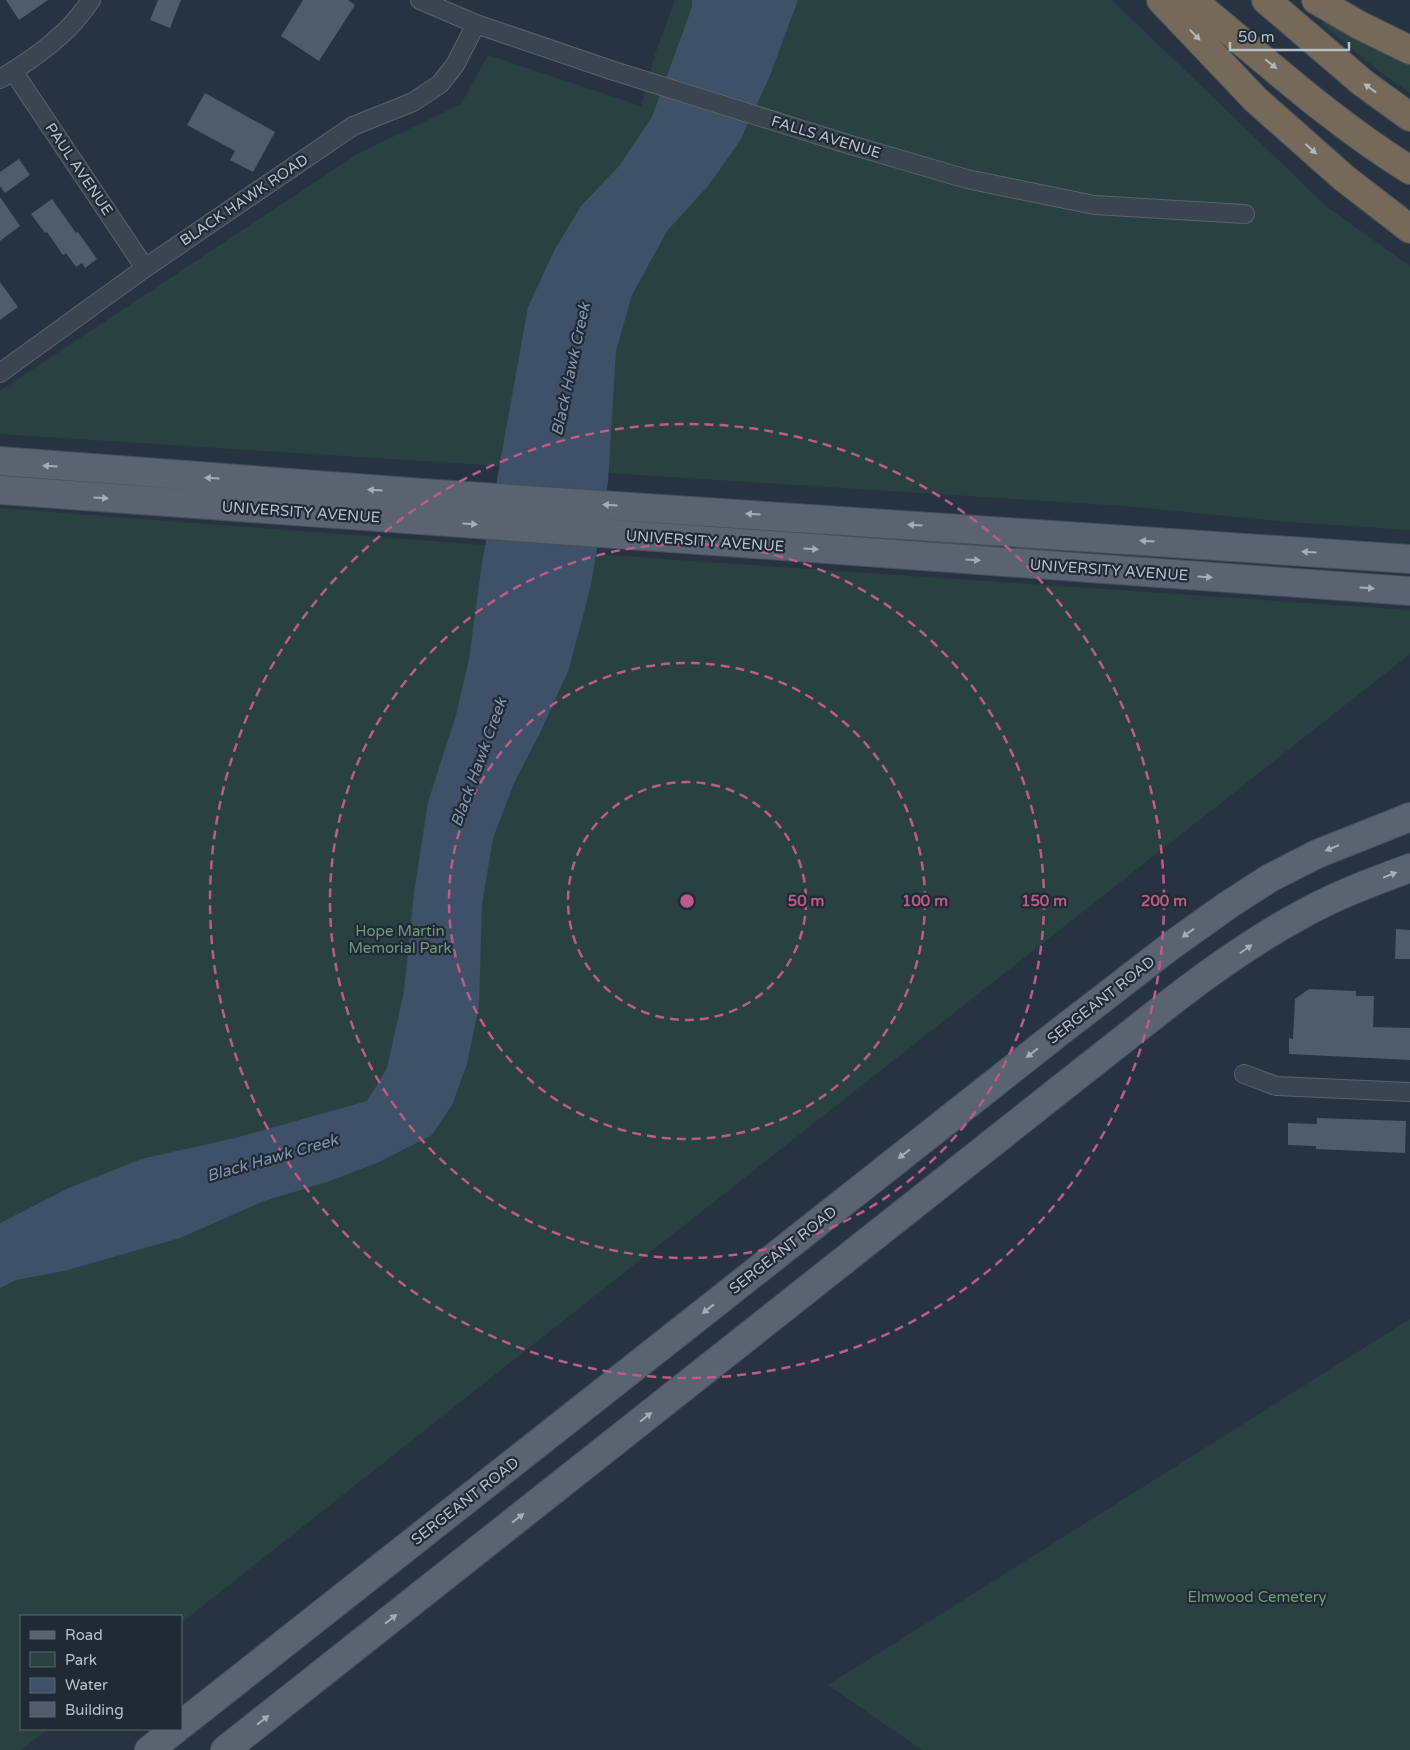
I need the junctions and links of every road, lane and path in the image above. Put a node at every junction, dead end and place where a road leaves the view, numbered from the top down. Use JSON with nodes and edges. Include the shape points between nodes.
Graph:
{"nodes":[{"id":1,"x":91,"y":0,"type":"edge"},
{"id":2,"x":420,"y":0,"type":"edge"},
{"id":3,"x":1161,"y":0,"type":"edge"},
{"id":4,"x":1192,"y":0,"type":"edge"},
{"id":5,"x":1266,"y":0,"type":"edge"},
{"id":6,"x":1316,"y":0,"type":"edge"},
{"id":7,"x":476,"y":24,"type":"junction"},
{"id":8,"x":1410,"y":50,"type":"edge"},
{"id":9,"x":7,"y":75,"type":"edge"},
{"id":10,"x":1410,"y":117,"type":"edge"},
{"id":11,"x":1410,"y":170,"type":"edge"},
{"id":12,"x":1245,"y":214,"type":"dead end"},
{"id":13,"x":1410,"y":229,"type":"edge"},
{"id":14,"x":145,"y":268,"type":"junction"},
{"id":15,"x":0,"y":373,"type":"edge"},
{"id":16,"x":0,"y":461,"type":"edge"},
{"id":17,"x":0,"y":490,"type":"edge"},
{"id":18,"x":1410,"y":559,"type":"edge"},
{"id":19,"x":1410,"y":591,"type":"edge"},
{"id":20,"x":1410,"y":817,"type":"edge"},
{"id":21,"x":1410,"y":868,"type":"edge"},
{"id":22,"x":1244,"y":1074,"type":"dead end"},
{"id":23,"x":1410,"y":1092,"type":"edge"},
{"id":24,"x":182,"y":1724,"type":"edge"},
{"id":25,"x":175,"y":1730,"type":"edge"},
{"id":26,"x":149,"y":1750,"type":"edge"},
{"id":27,"x":225,"y":1750,"type":"edge"}],
"edges":[{"from":1,"to":9,"type":"street","via":[[52,44]]},
{"from":2,"to":7,"type":"street","name":"FALLS AVENUE"},
{"from":3,"to":13,"type":"highway","one_way":true,"via":[[1256,100],[1344,178]]},
{"from":4,"to":11,"type":"highway","one_way":true,"via":[[1334,116]]},
{"from":10,"to":5,"type":"highway","one_way":true,"via":[[1363,83]]},
{"from":6,"to":8,"type":"highway"},
{"from":7,"to":12,"type":"street","name":"FALLS AVENUE","via":[[614,71],[967,179],[1094,205]]},
{"from":7,"to":14,"type":"street","name":"BLACK HAWK ROAD","via":[[455,65],[440,84],[413,102],[353,126]]},
{"from":9,"to":14,"type":"street","name":"PAUL AVENUE"},
{"from":14,"to":15,"type":"street","name":"BLACK HAWK ROAD"},
{"from":18,"to":16,"type":"main road","name":"UNIVERSITY AVENUE","one_way":true,"via":[[423,493]]},
{"from":17,"to":19,"type":"main road","name":"UNIVERSITY AVENUE","one_way":true},
{"from":20,"to":24,"type":"main road","name":"SERGEANT ROAD","one_way":true,"via":[[1317,854],[1270,878],[1172,945]]},
{"from":27,"to":21,"type":"main road","one_way":true,"via":[[1206,976],[1298,916],[1340,895]]},
{"from":22,"to":23,"type":"street","via":[[1276,1086]]},
{"from":25,"to":26,"type":"main road"}]}
